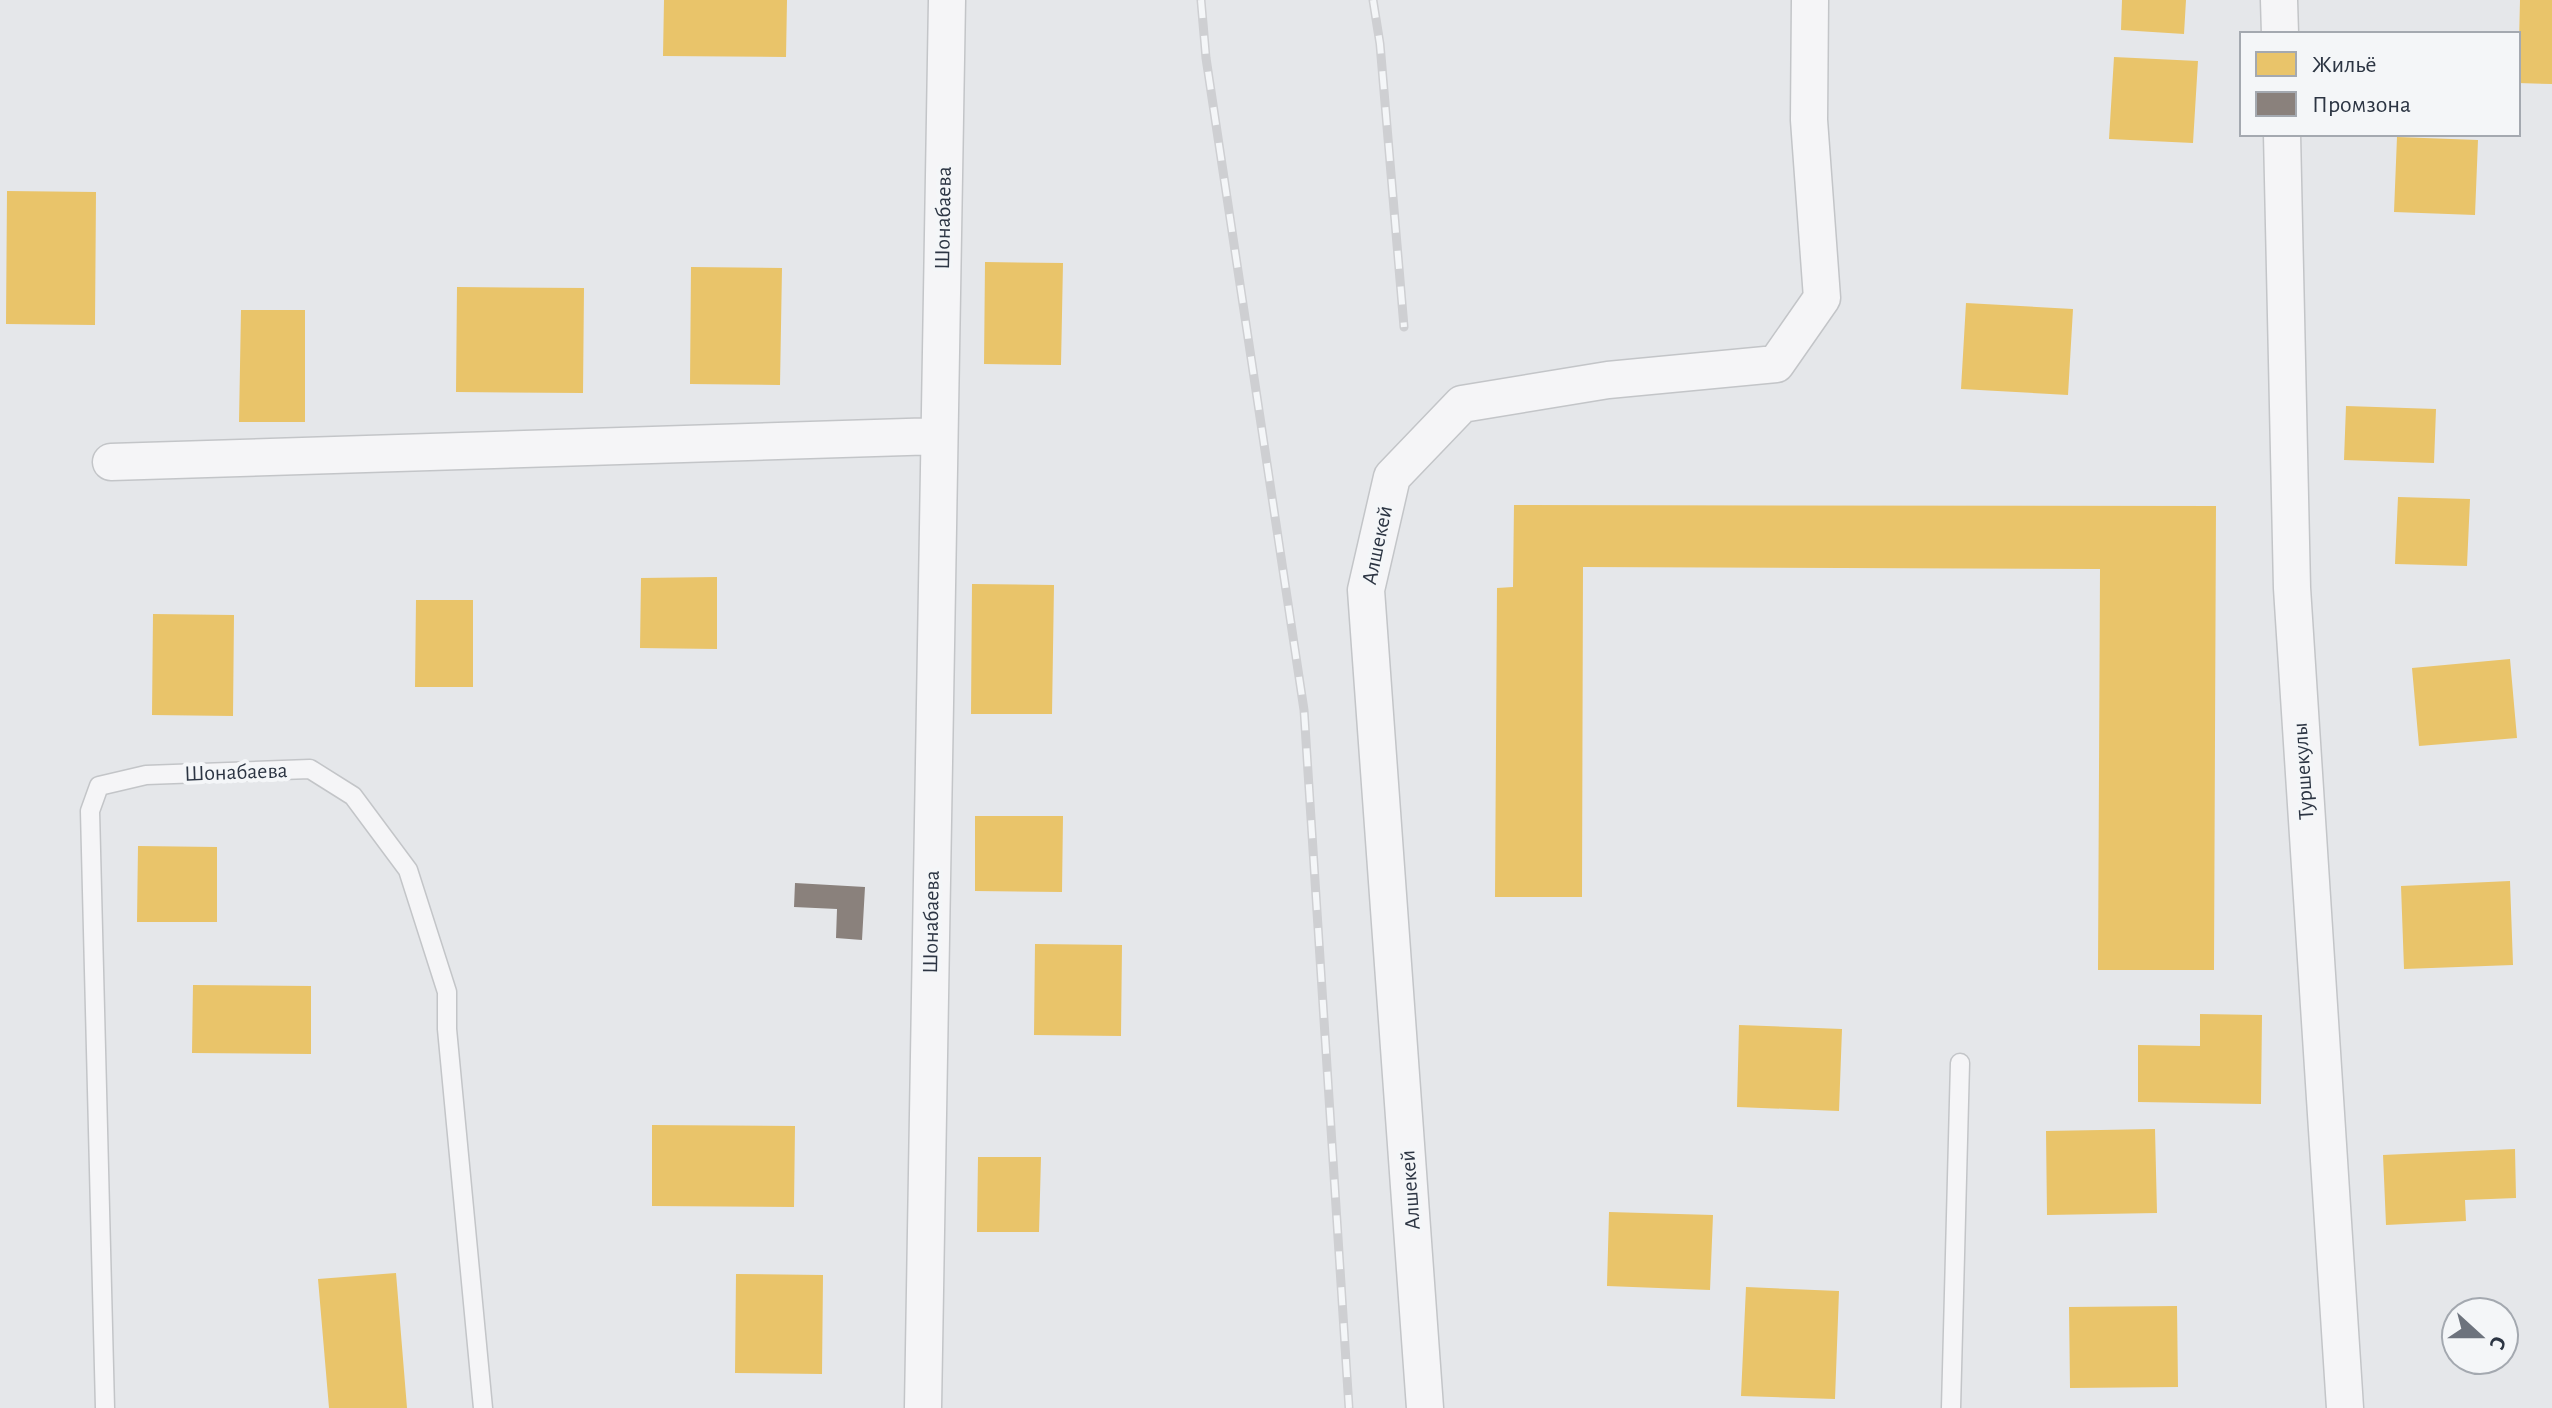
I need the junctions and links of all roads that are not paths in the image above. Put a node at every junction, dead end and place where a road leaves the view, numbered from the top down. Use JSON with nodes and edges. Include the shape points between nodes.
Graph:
{"nodes":[{"id":1,"x":947,"y":0,"type":"edge"},
{"id":2,"x":1810,"y":0,"type":"edge"},
{"id":3,"x":2279,"y":0,"type":"edge"},
{"id":4,"x":2280,"y":32,"type":"edge"},
{"id":5,"x":2282,"y":136,"type":"edge"},
{"id":6,"x":939,"y":436,"type":"junction"},
{"id":7,"x":111,"y":462,"type":"dead end"},
{"id":8,"x":1960,"y":1063,"type":"dead end"},
{"id":9,"x":105,"y":1408,"type":"edge"},
{"id":10,"x":483,"y":1408,"type":"edge"},
{"id":11,"x":923,"y":1408,"type":"edge"},
{"id":12,"x":1425,"y":1408,"type":"edge"},
{"id":13,"x":1951,"y":1408,"type":"edge"},
{"id":14,"x":2345,"y":1408,"type":"edge"}],
"edges":[{"from":1,"to":6,"type":"street","name":"Шонабаева"},
{"from":2,"to":12,"type":"street","name":"Алшекей","via":[[1809,120],[1822,298],[1776,364],[1608,380],[1462,404],[1392,477],[1366,590]]},
{"from":3,"to":4,"type":"street"},
{"from":5,"to":14,"type":"street","name":"Туршекулы","via":[[2292,588]]},
{"from":6,"to":7,"type":"street"},
{"from":6,"to":11,"type":"street","name":"Шонабаева"},
{"from":8,"to":13,"type":"lane"},
{"from":9,"to":10,"type":"lane","name":"Шонабаева","via":[[90,811],[99,786],[146,775],[310,769],[353,796],[408,870],[447,992]]}]}
